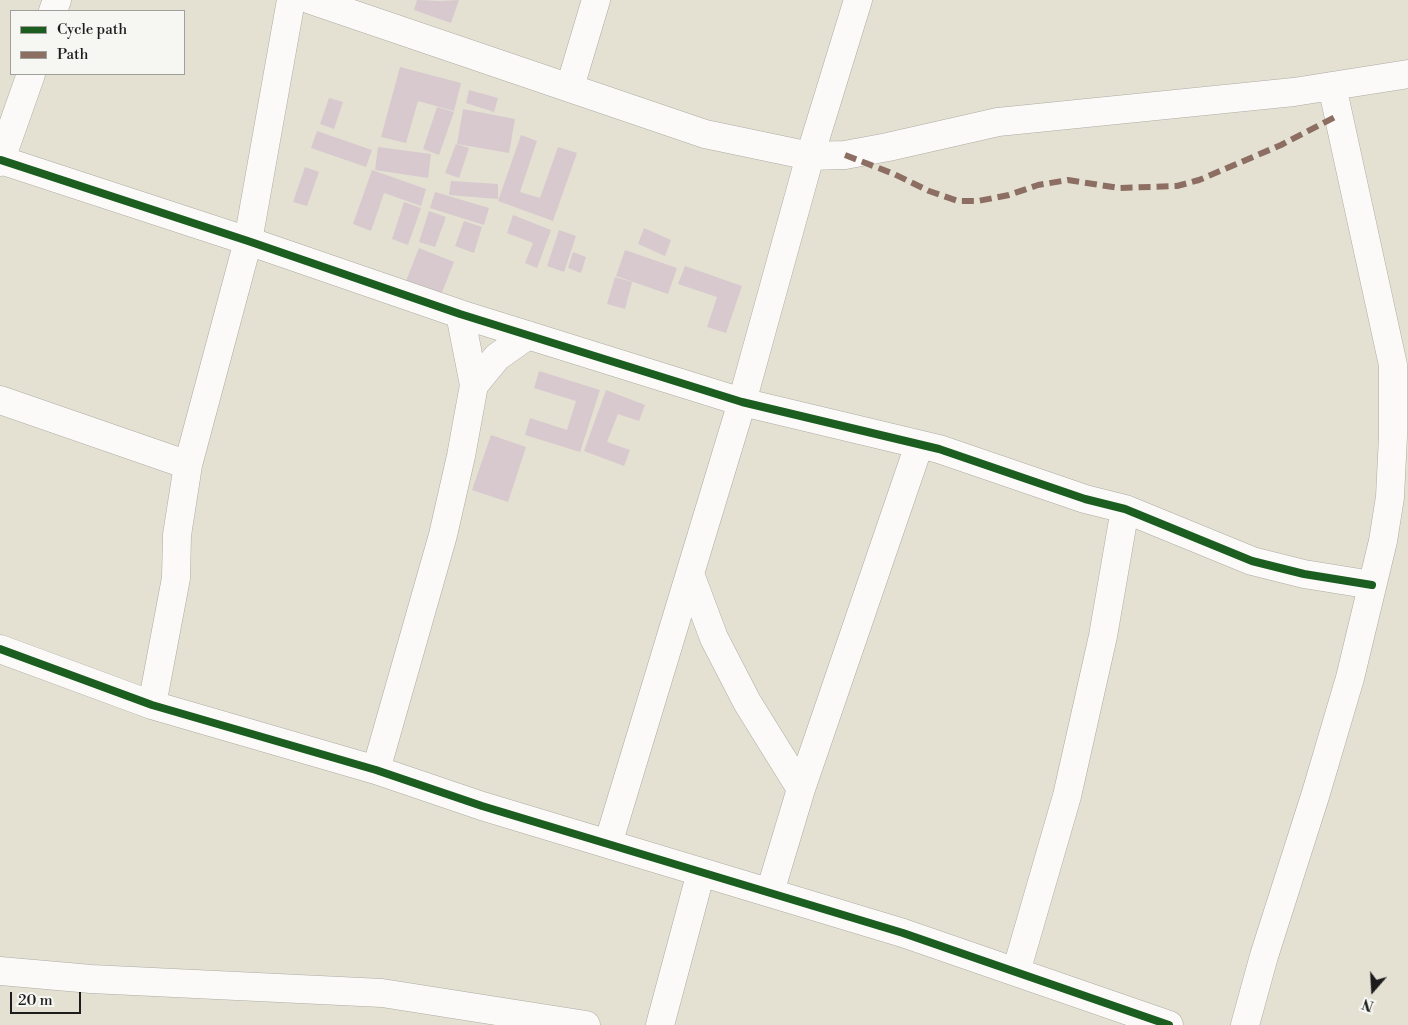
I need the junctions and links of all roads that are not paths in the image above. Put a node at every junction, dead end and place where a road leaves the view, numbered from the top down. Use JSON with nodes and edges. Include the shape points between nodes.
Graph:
{"nodes":[{"id":1,"x":309,"y":0,"type":"edge"},
{"id":2,"x":596,"y":0,"type":"edge"},
{"id":3,"x":858,"y":0,"type":"edge"},
{"id":4,"x":1408,"y":74,"type":"edge"},
{"id":5,"x":31,"y":75,"type":"edge"},
{"id":6,"x":1332,"y":86,"type":"junction"},
{"id":7,"x":570,"y":87,"type":"junction"},
{"id":8,"x":810,"y":156,"type":"junction"},
{"id":9,"x":0,"y":161,"type":"edge"},
{"id":10,"x":248,"y":241,"type":"junction"},
{"id":11,"x":460,"y":314,"type":"junction"},
{"id":12,"x":528,"y":335,"type":"junction"},
{"id":13,"x":1401,"y":363,"type":"edge"},
{"id":14,"x":474,"y":385,"type":"junction"},
{"id":15,"x":0,"y":400,"type":"edge"},
{"id":16,"x":742,"y":402,"type":"junction"},
{"id":17,"x":919,"y":445,"type":"junction"},
{"id":18,"x":188,"y":465,"type":"junction"},
{"id":19,"x":1125,"y":509,"type":"junction"},
{"id":20,"x":690,"y":574,"type":"junction"},
{"id":21,"x":1372,"y":585,"type":"junction"},
{"id":22,"x":0,"y":648,"type":"edge"},
{"id":23,"x":152,"y":705,"type":"junction"},
{"id":24,"x":376,"y":770,"type":"junction"},
{"id":25,"x":802,"y":790,"type":"junction"},
{"id":26,"x":608,"y":844,"type":"junction"},
{"id":27,"x":701,"y":872,"type":"junction"},
{"id":28,"x":770,"y":892,"type":"junction"},
{"id":29,"x":0,"y":971,"type":"edge"},
{"id":30,"x":1016,"y":972,"type":"junction"},
{"id":31,"x":586,"y":1025,"type":"edge"},
{"id":32,"x":660,"y":1025,"type":"edge"},
{"id":33,"x":1169,"y":1025,"type":"edge"},
{"id":34,"x":1245,"y":1025,"type":"edge"}],
"edges":[{"from":1,"to":7,"type":"street"},
{"from":1,"to":10,"type":"street"},
{"from":2,"to":7,"type":"street"},
{"from":3,"to":8,"type":"street"},
{"from":4,"to":6,"type":"street"},
{"from":5,"to":9,"type":"street"},
{"from":6,"to":8,"type":"street","via":[[998,122],[846,155]]},
{"from":6,"to":13,"type":"street"},
{"from":7,"to":8,"type":"street","via":[[705,134]]},
{"from":8,"to":16,"type":"street"},
{"from":9,"to":10,"type":"street"},
{"from":10,"to":11,"type":"street"},
{"from":10,"to":18,"type":"street"},
{"from":11,"to":12,"type":"street"},
{"from":11,"to":14,"type":"street"},
{"from":12,"to":14,"type":"street","via":[[497,357]]},
{"from":12,"to":16,"type":"street"},
{"from":13,"to":21,"type":"street","via":[[1390,497]]},
{"from":14,"to":24,"type":"street","via":[[443,535]]},
{"from":15,"to":18,"type":"street"},
{"from":16,"to":17,"type":"street"},
{"from":16,"to":20,"type":"street"},
{"from":17,"to":19,"type":"street"},
{"from":17,"to":25,"type":"street"},
{"from":18,"to":23,"type":"street","via":[[176,535],[176,578]]},
{"from":19,"to":21,"type":"street","via":[[1252,561],[1304,574]]},
{"from":19,"to":30,"type":"street","via":[[1103,636],[1067,796]]},
{"from":20,"to":25,"type":"street","via":[[714,638],[747,702]]},
{"from":20,"to":26,"type":"street"},
{"from":21,"to":34,"type":"street","via":[[1350,678]]},
{"from":22,"to":23,"type":"street"},
{"from":23,"to":24,"type":"street"},
{"from":24,"to":26,"type":"street"},
{"from":25,"to":28,"type":"street"},
{"from":26,"to":27,"type":"street"},
{"from":27,"to":28,"type":"street"},
{"from":27,"to":32,"type":"street"},
{"from":28,"to":30,"type":"street"},
{"from":29,"to":31,"type":"street","via":[[91,979],[382,993]]},
{"from":30,"to":33,"type":"street"}]}
